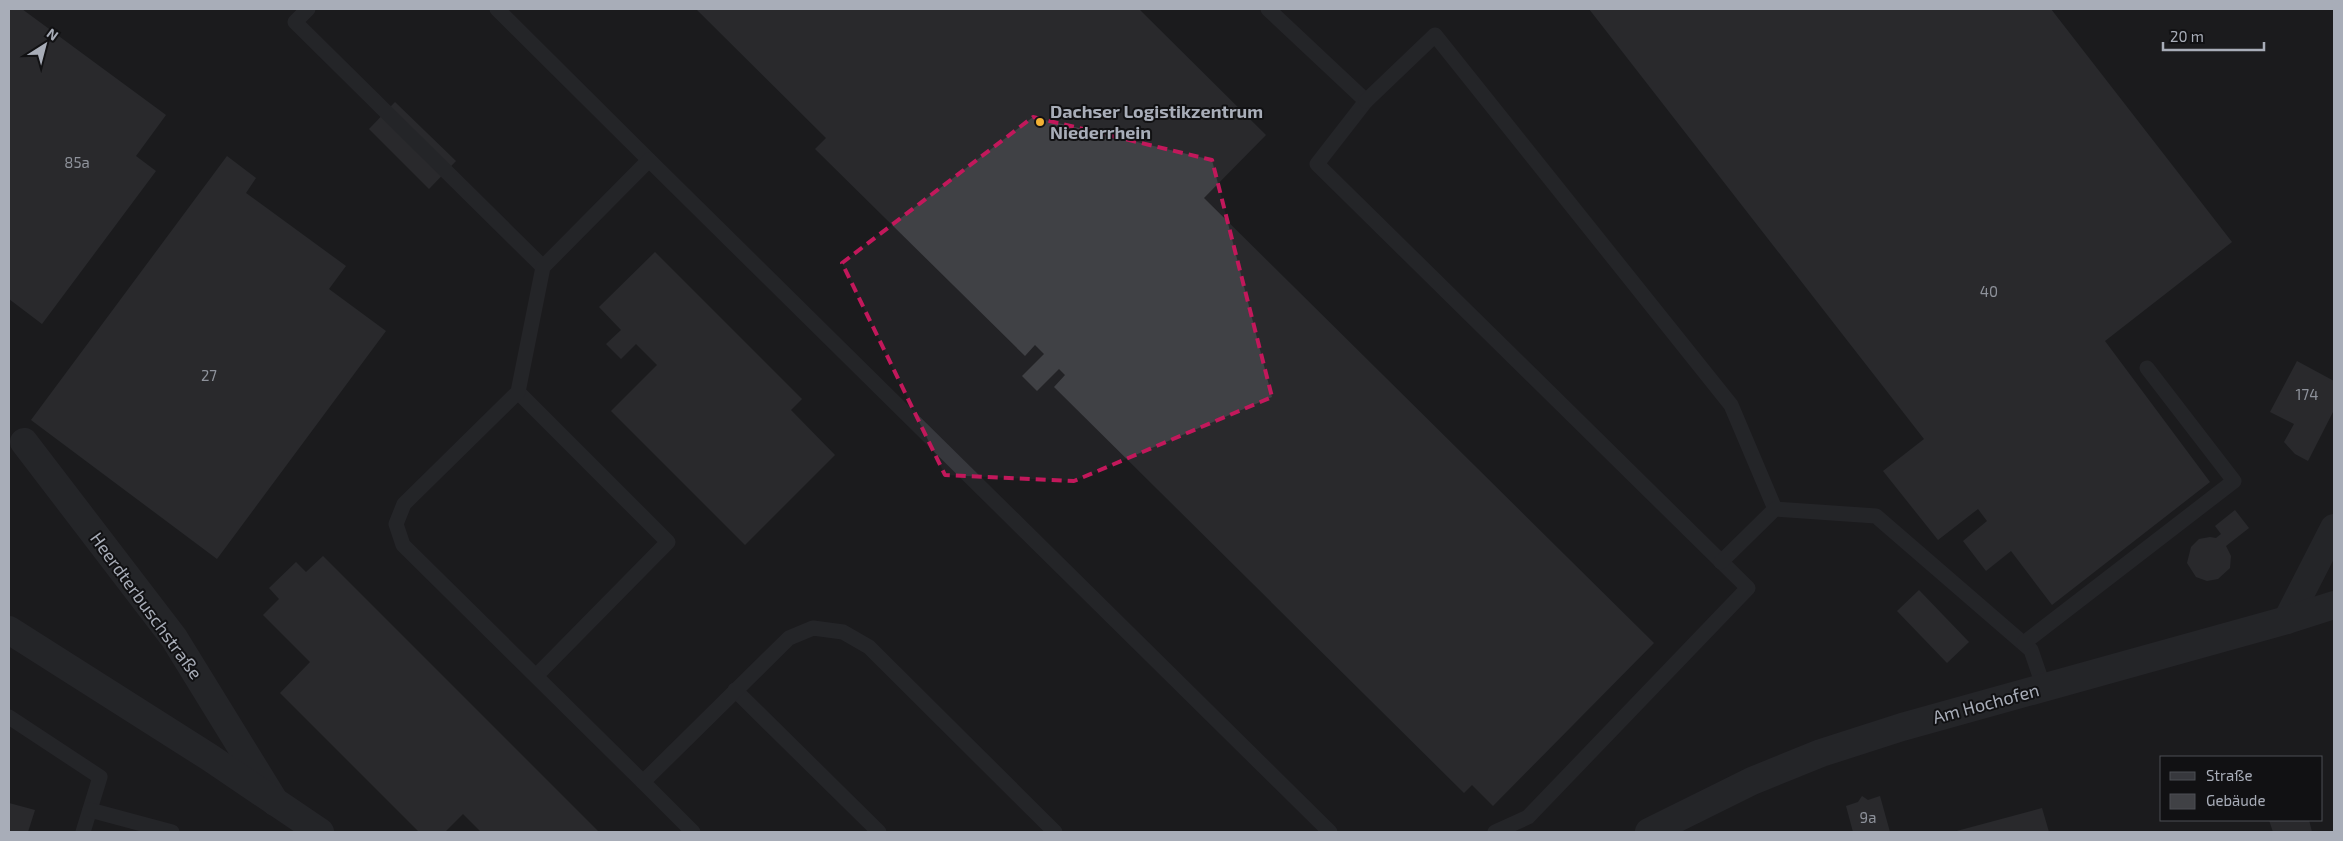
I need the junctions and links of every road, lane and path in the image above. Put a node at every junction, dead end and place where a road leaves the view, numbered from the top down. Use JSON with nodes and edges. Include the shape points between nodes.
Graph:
{"nodes":[{"id":1,"x":308,"y":9,"type":"edge"},
{"id":2,"x":497,"y":9,"type":"edge"},
{"id":3,"x":1268,"y":9,"type":"edge"},
{"id":4,"x":1366,"y":102,"type":"junction"},
{"id":5,"x":649,"y":160,"type":"junction"},
{"id":6,"x":543,"y":267,"type":"junction"},
{"id":7,"x":2147,"y":368,"type":"dead end"},
{"id":8,"x":518,"y":392,"type":"junction"},
{"id":9,"x":24,"y":442,"type":"dead end"},
{"id":10,"x":1775,"y":509,"type":"junction"},
{"id":11,"x":2334,"y":528,"type":"edge"},
{"id":12,"x":1721,"y":562,"type":"junction"},
{"id":13,"x":2334,"y":606,"type":"edge"},
{"id":14,"x":2287,"y":620,"type":"junction"},
{"id":15,"x":9,"y":630,"type":"edge"},
{"id":16,"x":2024,"y":643,"type":"junction"},
{"id":17,"x":536,"y":676,"type":"junction"},
{"id":18,"x":2044,"y":688,"type":"junction"},
{"id":19,"x":735,"y":690,"type":"junction"},
{"id":20,"x":9,"y":718,"type":"edge"},
{"id":21,"x":643,"y":782,"type":"junction"},
{"id":22,"x":285,"y":808,"type":"junction"},
{"id":23,"x":90,"y":810,"type":"junction"},
{"id":24,"x":1687,"y":823,"type":"edge"},
{"id":25,"x":83,"y":832,"type":"edge"},
{"id":26,"x":172,"y":832,"type":"edge"},
{"id":27,"x":320,"y":832,"type":"edge"},
{"id":28,"x":693,"y":832,"type":"edge"},
{"id":29,"x":879,"y":832,"type":"edge"},
{"id":30,"x":1055,"y":832,"type":"edge"},
{"id":31,"x":1330,"y":832,"type":"edge"},
{"id":32,"x":1495,"y":832,"type":"edge"},
{"id":33,"x":1649,"y":832,"type":"edge"}],
"edges":[{"from":1,"to":6,"type":"lane","via":[[295,22]]},
{"from":2,"to":5,"type":"lane"},
{"from":3,"to":4,"type":"lane"},
{"from":4,"to":10,"type":"lane","via":[[1435,35],[1731,405]]},
{"from":4,"to":12,"type":"lane","via":[[1317,164]]},
{"from":5,"to":6,"type":"lane"},
{"from":5,"to":31,"type":"lane"},
{"from":6,"to":8,"type":"lane"},
{"from":7,"to":16,"type":"lane","via":[[2234,481]]},
{"from":8,"to":17,"type":"lane","via":[[404,504],[396,524],[403,545]]},
{"from":8,"to":17,"type":"lane","via":[[668,542]]},
{"from":9,"to":22,"type":"street","name":"Heerdterbuschstraße","via":[[174,638]]},
{"from":10,"to":12,"type":"lane"},
{"from":10,"to":16,"type":"lane","via":[[1876,516]]},
{"from":11,"to":14,"type":"street"},
{"from":12,"to":32,"type":"lane","via":[[1748,588],[1528,817]]},
{"from":13,"to":14,"type":"street","name":"Am Hochofen"},
{"from":14,"to":18,"type":"street","name":"Am Hochofen"},
{"from":15,"to":22,"type":"street"},
{"from":16,"to":18,"type":"lane","via":[[2031,650]]},
{"from":17,"to":21,"type":"lane"},
{"from":18,"to":24,"type":"street","name":"Am Hochofen","via":[[1821,753],[1752,781]]},
{"from":19,"to":21,"type":"lane"},
{"from":19,"to":29,"type":"lane"},
{"from":19,"to":30,"type":"lane","via":[[789,638],[813,628],[843,632],[869,647]]},
{"from":20,"to":23,"type":"lane","via":[[100,777]]},
{"from":21,"to":28,"type":"lane"},
{"from":22,"to":27,"type":"street"},
{"from":23,"to":25,"type":"lane"},
{"from":23,"to":26,"type":"lane"},
{"from":24,"to":33,"type":"street","name":"Am Hochofen"}]}
